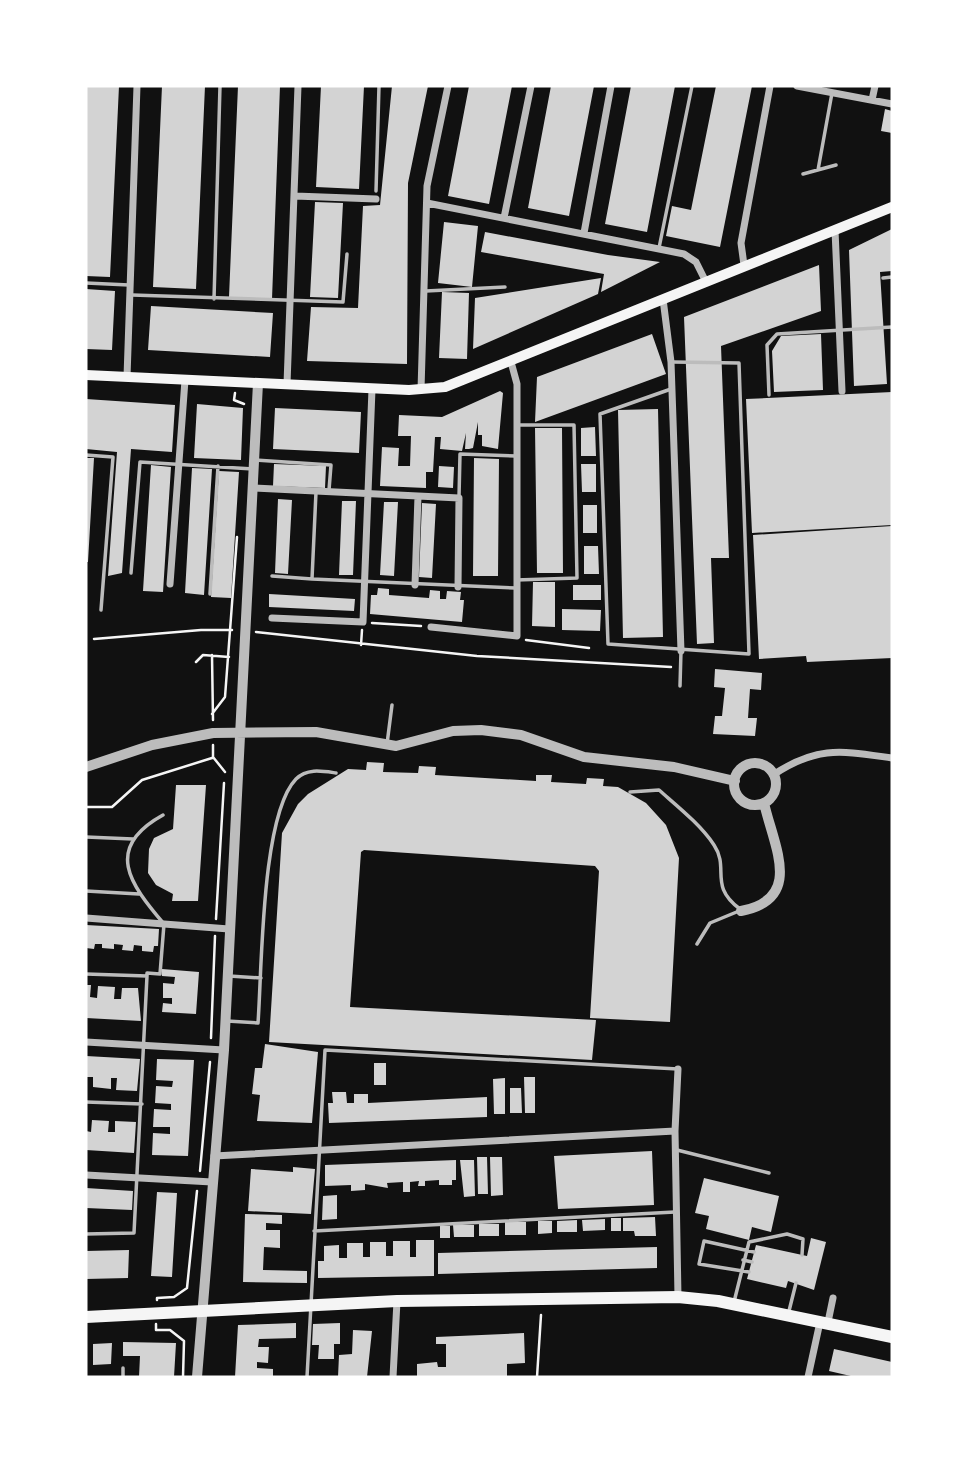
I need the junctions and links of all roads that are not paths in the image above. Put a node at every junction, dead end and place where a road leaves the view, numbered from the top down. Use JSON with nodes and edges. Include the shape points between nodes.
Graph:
{"nodes":[{"id":1,"x":137,"y":86,"type":"edge"},
{"id":2,"x":220,"y":86,"type":"edge"},
{"id":3,"x":298,"y":86,"type":"edge"},
{"id":4,"x":379,"y":86,"type":"edge"},
{"id":5,"x":448,"y":86,"type":"edge"},
{"id":6,"x":531,"y":86,"type":"edge"},
{"id":7,"x":611,"y":86,"type":"edge"},
{"id":8,"x":692,"y":86,"type":"edge"},
{"id":9,"x":771,"y":86,"type":"edge"},
{"id":10,"x":797,"y":86,"type":"edge"},
{"id":11,"x":874,"y":86,"type":"edge"},
{"id":12,"x":832,"y":93,"type":"junction"},
{"id":13,"x":872,"y":100,"type":"junction"},
{"id":14,"x":892,"y":104,"type":"edge"},
{"id":15,"x":836,"y":165,"type":"dead end"},
{"id":16,"x":818,"y":170,"type":"junction"},
{"id":17,"x":803,"y":174,"type":"dead end"},
{"id":18,"x":376,"y":195,"type":"joint"},
{"id":19,"x":295,"y":196,"type":"junction"},
{"id":20,"x":426,"y":203,"type":"junction"},
{"id":21,"x":892,"y":207,"type":"edge"},
{"id":22,"x":505,"y":218,"type":"junction"},
{"id":23,"x":835,"y":230,"type":"junction"},
{"id":24,"x":583,"y":233,"type":"junction"},
{"id":25,"x":659,"y":248,"type":"junction"},
{"id":26,"x":347,"y":254,"type":"dead end"},
{"id":27,"x":744,"y":265,"type":"junction"},
{"id":28,"x":883,"y":278,"type":"dead end"},
{"id":29,"x":892,"y":278,"type":"edge"},
{"id":30,"x":705,"y":280,"type":"junction"},
{"id":31,"x":86,"y":283,"type":"edge"},
{"id":32,"x":129,"y":285,"type":"junction"},
{"id":33,"x":505,"y":287,"type":"dead end"},
{"id":34,"x":426,"y":291,"type":"junction"},
{"id":35,"x":129,"y":294,"type":"junction"},
{"id":36,"x":214,"y":299,"type":"junction"},
{"id":37,"x":663,"y":299,"type":"junction"},
{"id":38,"x":289,"y":302,"type":"junction"},
{"id":39,"x":892,"y":327,"type":"edge"},
{"id":40,"x":839,"y":331,"type":"junction"},
{"id":41,"x":511,"y":362,"type":"junction"},
{"id":42,"x":671,"y":362,"type":"junction"},
{"id":43,"x":86,"y":375,"type":"edge"},
{"id":44,"x":127,"y":377,"type":"junction"},
{"id":45,"x":186,"y":380,"type":"junction"},
{"id":46,"x":258,"y":383,"type":"junction"},
{"id":47,"x":286,"y":384,"type":"junction"},
{"id":48,"x":372,"y":389,"type":"junction"},
{"id":49,"x":671,"y":389,"type":"junction"},
{"id":50,"x":421,"y":390,"type":"junction"},
{"id":51,"x":842,"y":391,"type":"dead end"},
{"id":52,"x":769,"y":395,"type":"dead end"},
{"id":53,"x":517,"y":425,"type":"junction"},
{"id":54,"x":86,"y":455,"type":"edge"},
{"id":55,"x":516,"y":456,"type":"junction"},
{"id":56,"x":180,"y":463,"type":"junction"},
{"id":57,"x":255,"y":465,"type":"junction"},
{"id":58,"x":218,"y":466,"type":"junction"},
{"id":59,"x":254,"y":488,"type":"junction"},
{"id":60,"x":316,"y":492,"type":"junction"},
{"id":61,"x":329,"y":492,"type":"junction"},
{"id":62,"x":369,"y":494,"type":"junction"},
{"id":63,"x":418,"y":496,"type":"junction"},
{"id":64,"x":459,"y":498,"type":"junction"},
{"id":65,"x":131,"y":573,"type":"dead end"},
{"id":66,"x":272,"y":576,"type":"dead end"},
{"id":67,"x":312,"y":579,"type":"junction"},
{"id":68,"x":365,"y":583,"type":"junction"},
{"id":69,"x":170,"y":584,"type":"dead end"},
{"id":70,"x":516,"y":584,"type":"junction"},
{"id":71,"x":415,"y":585,"type":"junction"},
{"id":72,"x":458,"y":587,"type":"junction"},
{"id":73,"x":210,"y":594,"type":"dead end"},
{"id":74,"x":101,"y":610,"type":"dead end"},
{"id":75,"x":272,"y":618,"type":"dead end"},
{"id":76,"x":431,"y":627,"type":"road end"},
{"id":77,"x":681,"y":651,"type":"junction"},
{"id":78,"x":680,"y":686,"type":"dead end"},
{"id":79,"x":391,"y":705,"type":"dead end"},
{"id":80,"x":240,"y":731,"type":"junction"},
{"id":81,"x":386,"y":746,"type":"junction"},
{"id":82,"x":892,"y":758,"type":"edge"},
{"id":83,"x":86,"y":767,"type":"edge"},
{"id":84,"x":337,"y":774,"type":"dead end"},
{"id":85,"x":773,"y":775,"type":"junction"},
{"id":86,"x":735,"y":781,"type":"junction"},
{"id":87,"x":631,"y":792,"type":"dead end"},
{"id":88,"x":764,"y":803,"type":"junction"},
{"id":89,"x":163,"y":814,"type":"dead end"},
{"id":90,"x":86,"y":837,"type":"edge"},
{"id":91,"x":133,"y":839,"type":"junction"},
{"id":92,"x":86,"y":891,"type":"edge"},
{"id":93,"x":139,"y":894,"type":"junction"},
{"id":94,"x":741,"y":911,"type":"junction"},
{"id":95,"x":86,"y":918,"type":"edge"},
{"id":96,"x":164,"y":924,"type":"junction"},
{"id":97,"x":229,"y":929,"type":"junction"},
{"id":98,"x":697,"y":944,"type":"dead end"},
{"id":99,"x":86,"y":974,"type":"edge"},
{"id":100,"x":147,"y":976,"type":"junction"},
{"id":101,"x":227,"y":976,"type":"junction"},
{"id":102,"x":261,"y":978,"type":"junction"},
{"id":103,"x":225,"y":1021,"type":"junction"},
{"id":104,"x":86,"y":1042,"type":"edge"},
{"id":105,"x":144,"y":1045,"type":"junction"},
{"id":106,"x":224,"y":1050,"type":"junction"},
{"id":107,"x":678,"y":1069,"type":"joint"},
{"id":108,"x":86,"y":1102,"type":"edge"},
{"id":109,"x":142,"y":1104,"type":"junction"},
{"id":110,"x":675,"y":1131,"type":"junction"},
{"id":111,"x":321,"y":1150,"type":"junction"},
{"id":112,"x":675,"y":1150,"type":"junction"},
{"id":113,"x":214,"y":1156,"type":"junction"},
{"id":114,"x":769,"y":1173,"type":"dead end"},
{"id":115,"x":86,"y":1175,"type":"edge"},
{"id":116,"x":139,"y":1178,"type":"junction"},
{"id":117,"x":212,"y":1182,"type":"junction"},
{"id":118,"x":676,"y":1212,"type":"junction"},
{"id":119,"x":314,"y":1231,"type":"junction"},
{"id":120,"x":86,"y":1234,"type":"edge"},
{"id":121,"x":746,"y":1250,"type":"junction"},
{"id":122,"x":754,"y":1252,"type":"dead end"},
{"id":123,"x":802,"y":1255,"type":"dead end"},
{"id":124,"x":743,"y":1260,"type":"junction"},
{"id":125,"x":752,"y":1262,"type":"dead end"},
{"id":126,"x":740,"y":1271,"type":"junction"},
{"id":127,"x":749,"y":1272,"type":"dead end"},
{"id":128,"x":796,"y":1283,"type":"dead end"},
{"id":129,"x":677,"y":1297,"type":"junction"},
{"id":130,"x":833,"y":1298,"type":"dead end"},
{"id":131,"x":397,"y":1301,"type":"junction"},
{"id":132,"x":309,"y":1304,"type":"junction"},
{"id":133,"x":734,"y":1304,"type":"junction"},
{"id":134,"x":200,"y":1314,"type":"junction"},
{"id":135,"x":788,"y":1315,"type":"junction"},
{"id":136,"x":86,"y":1317,"type":"edge"},
{"id":137,"x":824,"y":1322,"type":"junction"},
{"id":138,"x":892,"y":1337,"type":"edge"},
{"id":139,"x":123,"y":1368,"type":"dead end"},
{"id":140,"x":123,"y":1377,"type":"edge"},
{"id":141,"x":197,"y":1377,"type":"edge"},
{"id":142,"x":307,"y":1377,"type":"edge"},
{"id":143,"x":393,"y":1377,"type":"edge"},
{"id":144,"x":808,"y":1377,"type":"edge"}],
"edges":[{"from":1,"to":32,"type":"street"},
{"from":2,"to":36,"type":"lane"},
{"from":3,"to":19,"type":"street"},
{"from":4,"to":18,"type":"lane"},
{"from":5,"to":20,"type":"street"},
{"from":6,"to":22,"type":"street"},
{"from":7,"to":24,"type":"street"},
{"from":8,"to":25,"type":"lane"},
{"from":9,"to":27,"type":"street","via":[[741,243]]},
{"from":10,"to":12,"type":"street"},
{"from":11,"to":13,"type":"street"},
{"from":12,"to":13,"type":"street"},
{"from":12,"to":16,"type":"lane"},
{"from":13,"to":14,"type":"street"},
{"from":15,"to":16,"type":"lane"},
{"from":16,"to":17,"type":"lane"},
{"from":18,"to":19,"type":"street"},
{"from":19,"to":38,"type":"street"},
{"from":20,"to":22,"type":"street"},
{"from":20,"to":34,"type":"street"},
{"from":21,"to":23,"type":"main road"},
{"from":22,"to":24,"type":"street"},
{"from":23,"to":27,"type":"main road"},
{"from":23,"to":40,"type":"street"},
{"from":24,"to":25,"type":"street"},
{"from":25,"to":30,"type":"street","via":[[696,262]]},
{"from":26,"to":38,"type":"lane","via":[[343,302]]},
{"from":27,"to":30,"type":"main road"},
{"from":28,"to":29,"type":"lane"},
{"from":30,"to":37,"type":"main road"},
{"from":31,"to":32,"type":"lane"},
{"from":32,"to":35,"type":"street"},
{"from":33,"to":34,"type":"lane"},
{"from":34,"to":50,"type":"street"},
{"from":35,"to":36,"type":"lane"},
{"from":35,"to":44,"type":"street"},
{"from":36,"to":38,"type":"lane"},
{"from":37,"to":41,"type":"main road"},
{"from":37,"to":42,"type":"street"},
{"from":38,"to":47,"type":"street"},
{"from":39,"to":40,"type":"lane"},
{"from":40,"to":51,"type":"street"},
{"from":40,"to":52,"type":"lane","via":[[771,338]]},
{"from":41,"to":50,"type":"main road","via":[[445,387]]},
{"from":41,"to":53,"type":"street","via":[[517,384]]},
{"from":42,"to":49,"type":"street"},
{"from":42,"to":77,"type":"lane","via":[[739,363],[740,377],[748,654]]},
{"from":43,"to":44,"type":"main road"},
{"from":44,"to":45,"type":"main road"},
{"from":45,"to":46,"type":"main road"},
{"from":45,"to":56,"type":"street"},
{"from":46,"to":47,"type":"main road"},
{"from":46,"to":57,"type":"street"},
{"from":47,"to":48,"type":"main road"},
{"from":48,"to":50,"type":"main road"},
{"from":48,"to":62,"type":"street"},
{"from":49,"to":77,"type":"street"},
{"from":49,"to":77,"type":"lane","via":[[600,414],[607,631],[608,644]]},
{"from":53,"to":55,"type":"street"},
{"from":53,"to":70,"type":"lane","via":[[573,425],[577,578]]},
{"from":54,"to":74,"type":"lane","via":[[113,457]]},
{"from":55,"to":64,"type":"lane","via":[[460,454]]},
{"from":55,"to":70,"type":"street"},
{"from":56,"to":58,"type":"lane"},
{"from":56,"to":65,"type":"lane","via":[[139,461]]},
{"from":56,"to":69,"type":"street"},
{"from":57,"to":58,"type":"lane"},
{"from":57,"to":59,"type":"street"},
{"from":57,"to":61,"type":"lane","via":[[331,465]]},
{"from":58,"to":73,"type":"lane"},
{"from":59,"to":60,"type":"street"},
{"from":59,"to":80,"type":"street"},
{"from":60,"to":61,"type":"street"},
{"from":60,"to":67,"type":"lane"},
{"from":61,"to":62,"type":"street"},
{"from":62,"to":63,"type":"street"},
{"from":62,"to":68,"type":"street"},
{"from":63,"to":64,"type":"street"},
{"from":63,"to":71,"type":"street"},
{"from":64,"to":72,"type":"street"},
{"from":66,"to":67,"type":"lane"},
{"from":67,"to":68,"type":"lane"},
{"from":68,"to":71,"type":"lane"},
{"from":68,"to":75,"type":"street","via":[[363,622]]},
{"from":70,"to":72,"type":"lane"},
{"from":70,"to":76,"type":"street","via":[[517,636]]},
{"from":71,"to":72,"type":"lane"},
{"from":77,"to":78,"type":"lane"},
{"from":79,"to":81,"type":"lane"},
{"from":80,"to":81,"type":"street","via":[[316,732]]},
{"from":80,"to":83,"type":"street","via":[[177,738]]},
{"from":80,"to":97,"type":"street"},
{"from":81,"to":86,"type":"street","via":[[453,731],[494,731],[583,757]]},
{"from":82,"to":85,"type":"street","via":[[813,754]]},
{"from":84,"to":102,"type":"lane","via":[[304,774],[289,789],[280,811],[270,853]]},
{"from":85,"to":86,"type":"street","via":[[767,767],[754,764],[742,769]]},
{"from":85,"to":88,"type":"street","via":[[775,789]]},
{"from":86,"to":88,"type":"street","via":[[740,799],[752,805]]},
{"from":87,"to":94,"type":"lane","via":[[659,790],[713,844],[720,856],[723,891]]},
{"from":88,"to":94,"type":"street","via":[[780,887],[774,898],[760,907]]},
{"from":89,"to":91,"type":"lane"},
{"from":90,"to":91,"type":"lane"},
{"from":91,"to":93,"type":"lane","via":[[127,873]]},
{"from":92,"to":93,"type":"lane"},
{"from":93,"to":96,"type":"lane"},
{"from":94,"to":98,"type":"lane","via":[[710,923]]},
{"from":95,"to":96,"type":"street"},
{"from":96,"to":97,"type":"street"},
{"from":96,"to":100,"type":"lane","via":[[160,974]]},
{"from":97,"to":101,"type":"street"},
{"from":99,"to":100,"type":"lane"},
{"from":100,"to":105,"type":"lane"},
{"from":101,"to":102,"type":"lane"},
{"from":101,"to":103,"type":"street"},
{"from":102,"to":103,"type":"lane","via":[[258,1023]]},
{"from":103,"to":106,"type":"street"},
{"from":104,"to":105,"type":"street"},
{"from":105,"to":106,"type":"street"},
{"from":105,"to":109,"type":"lane"},
{"from":106,"to":113,"type":"street"},
{"from":107,"to":110,"type":"street"},
{"from":107,"to":111,"type":"lane","via":[[325,1050]]},
{"from":108,"to":109,"type":"lane"},
{"from":109,"to":116,"type":"lane"},
{"from":110,"to":111,"type":"street"},
{"from":110,"to":112,"type":"street"},
{"from":111,"to":113,"type":"street"},
{"from":111,"to":119,"type":"lane"},
{"from":112,"to":114,"type":"lane"},
{"from":112,"to":118,"type":"street"},
{"from":113,"to":117,"type":"street"},
{"from":115,"to":116,"type":"street"},
{"from":116,"to":117,"type":"street"},
{"from":116,"to":120,"type":"lane","via":[[134,1233]]},
{"from":117,"to":134,"type":"street"},
{"from":118,"to":119,"type":"lane"},
{"from":118,"to":129,"type":"street"},
{"from":119,"to":132,"type":"lane"},
{"from":121,"to":122,"type":"lane"},
{"from":121,"to":123,"type":"lane","via":[[749,1242],[787,1234],[803,1239]]},
{"from":121,"to":124,"type":"lane"},
{"from":121,"to":126,"type":"lane","via":[[704,1241],[699,1264]]},
{"from":124,"to":125,"type":"lane"},
{"from":124,"to":126,"type":"lane"},
{"from":126,"to":127,"type":"lane"},
{"from":126,"to":133,"type":"lane"},
{"from":128,"to":135,"type":"lane"},
{"from":129,"to":131,"type":"main road"},
{"from":129,"to":133,"type":"main road"},
{"from":130,"to":137,"type":"street"},
{"from":131,"to":132,"type":"main road"},
{"from":131,"to":143,"type":"street"},
{"from":132,"to":134,"type":"main road"},
{"from":132,"to":142,"type":"lane"},
{"from":133,"to":135,"type":"main road"},
{"from":134,"to":136,"type":"main road"},
{"from":134,"to":141,"type":"street"},
{"from":135,"to":137,"type":"main road"},
{"from":137,"to":138,"type":"main road"},
{"from":137,"to":144,"type":"street"},
{"from":139,"to":140,"type":"lane"}]}
